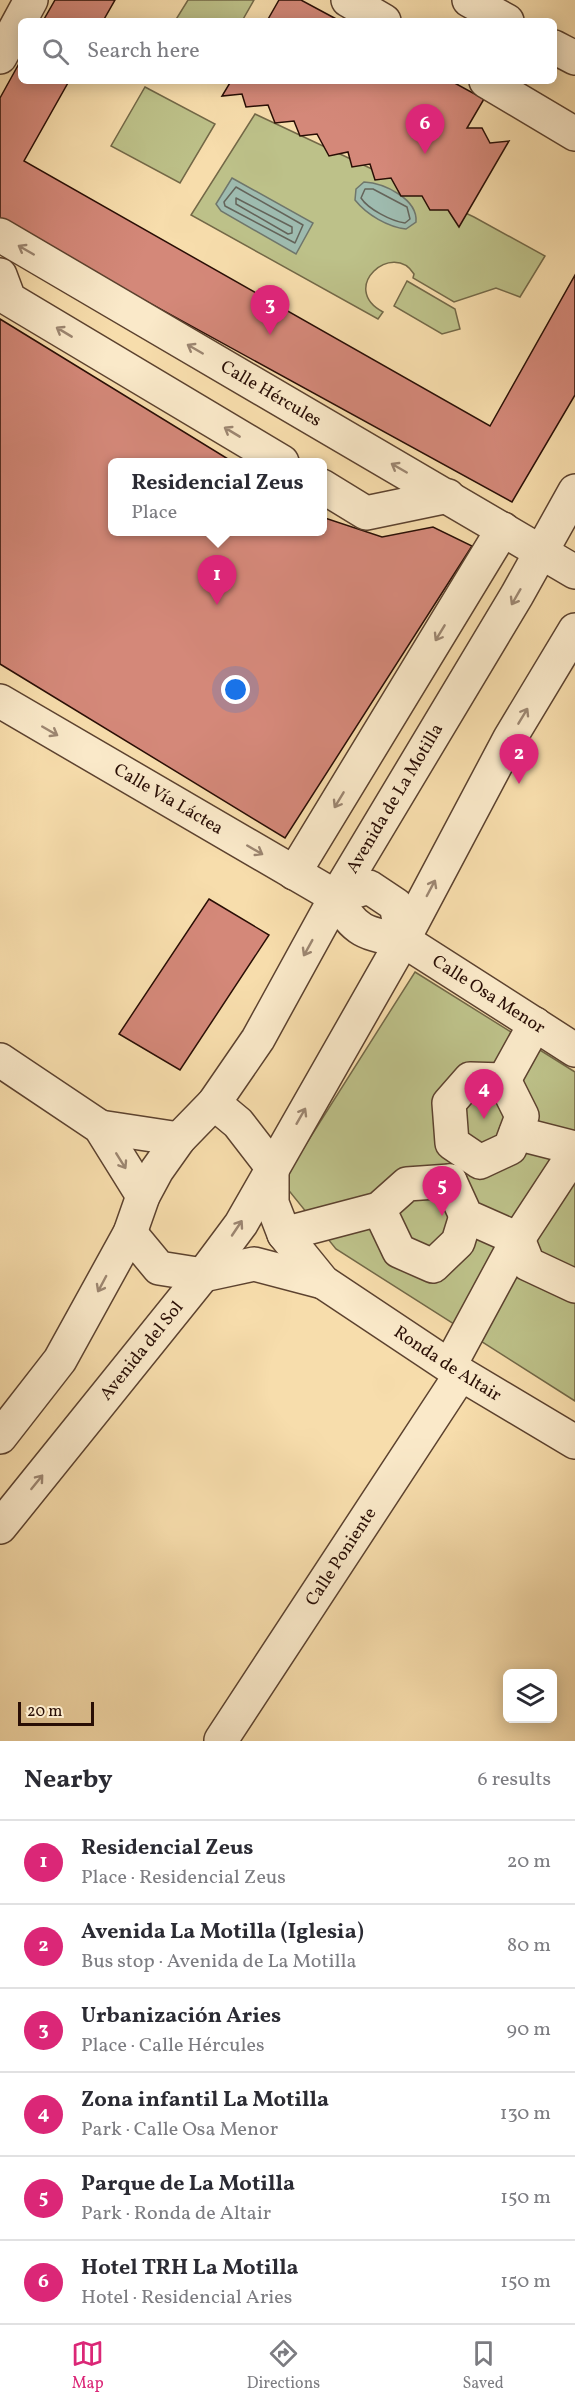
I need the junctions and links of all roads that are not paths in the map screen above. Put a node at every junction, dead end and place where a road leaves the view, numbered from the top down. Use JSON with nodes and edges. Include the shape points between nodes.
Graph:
{"nodes":[{"id":1,"x":31,"y":0,"type":"edge"},
{"id":2,"x":348,"y":0,"type":"edge"},
{"id":3,"x":469,"y":0,"type":"edge"},
{"id":4,"x":21,"y":18,"type":"edge"},
{"id":5,"x":379,"y":18,"type":"edge"},
{"id":6,"x":502,"y":18,"type":"edge"},
{"id":7,"x":18,"y":24,"type":"edge"},
{"id":8,"x":557,"y":49,"type":"edge"},
{"id":9,"x":0,"y":57,"type":"edge"},
{"id":10,"x":575,"y":58,"type":"edge"},
{"id":11,"x":491,"y":84,"type":"edge"},
{"id":12,"x":575,"y":134,"type":"edge"},
{"id":13,"x":0,"y":235,"type":"edge"},
{"id":14,"x":0,"y":274,"type":"edge"},
{"id":15,"x":275,"y":458,"type":"edge"},
{"id":16,"x":327,"y":489,"type":"edge"},
{"id":17,"x":575,"y":491,"type":"edge"},
{"id":18,"x":448,"y":496,"type":"junction"},
{"id":19,"x":503,"y":529,"type":"junction"},
{"id":20,"x":540,"y":551,"type":"junction"},
{"id":21,"x":575,"y":572,"type":"edge"},
{"id":22,"x":575,"y":630,"type":"edge"},
{"id":23,"x":0,"y":701,"type":"edge"},
{"id":24,"x":294,"y":873,"type":"junction"},
{"id":25,"x":336,"y":897,"type":"junction"},
{"id":26,"x":403,"y":940,"type":"junction"},
{"id":27,"x":535,"y":1024,"type":"junction"},
{"id":28,"x":575,"y":1050,"type":"edge"},
{"id":29,"x":6,"y":1060,"type":"edge"},
{"id":30,"x":504,"y":1080,"type":"junction"},
{"id":31,"x":214,"y":1103,"type":"junction"},
{"id":32,"x":100,"y":1127,"type":"junction"},
{"id":33,"x":516,"y":1133,"type":"junction"},
{"id":34,"x":180,"y":1139,"type":"junction"},
{"id":35,"x":575,"y":1150,"type":"edge"},
{"id":36,"x":468,"y":1154,"type":"junction"},
{"id":37,"x":272,"y":1167,"type":"junction"},
{"id":38,"x":450,"y":1181,"type":"junction"},
{"id":39,"x":142,"y":1196,"type":"junction"},
{"id":40,"x":379,"y":1209,"type":"junction"},
{"id":41,"x":466,"y":1216,"type":"junction"},
{"id":42,"x":130,"y":1233,"type":"junction"},
{"id":43,"x":284,"y":1234,"type":"junction"},
{"id":44,"x":518,"y":1239,"type":"junction"},
{"id":45,"x":203,"y":1275,"type":"junction"},
{"id":46,"x":323,"y":1282,"type":"junction"},
{"id":47,"x":575,"y":1286,"type":"edge"},
{"id":48,"x":456,"y":1370,"type":"junction"},
{"id":49,"x":0,"y":1437,"type":"edge"},
{"id":50,"x":575,"y":1442,"type":"edge"},
{"id":51,"x":0,"y":1527,"type":"edge"},
{"id":52,"x":221,"y":1740,"type":"edge"}],
"edges":[{"from":1,"to":4,"type":"street"},
{"from":2,"to":5,"type":"street"},
{"from":3,"to":6,"type":"street"},
{"from":7,"to":9,"type":"street"},
{"from":8,"to":10,"type":"street"},
{"from":11,"to":12,"type":"street"},
{"from":18,"to":13,"type":"street","name":"Calle Hércules","one_way":true},
{"from":15,"to":14,"type":"street","one_way":true,"via":[[9,299]]},
{"from":16,"to":18,"type":"street","via":[[366,513]]},
{"from":17,"to":20,"type":"street","name":"Avenida de La Motilla"},
{"from":18,"to":19,"type":"street","name":"Calle Hércules"},
{"from":19,"to":20,"type":"street","name":"Calle Hércules"},
{"from":19,"to":24,"type":"street","one_way":true},
{"from":20,"to":21,"type":"street","name":"Calle Hércules"},
{"from":20,"to":25,"type":"street","name":"Avenida de La Motilla","one_way":true,"via":[[518,595]]},
{"from":26,"to":22,"type":"street","one_way":true,"via":[[510,738]]},
{"from":23,"to":24,"type":"street","name":"Calle Vía Láctea","one_way":true},
{"from":24,"to":25,"type":"street","name":"Calle Vía Láctea"},
{"from":25,"to":26,"type":"street","via":[[369,887],[396,905]]},
{"from":25,"to":31,"type":"street","name":"Avenida de La Motilla","one_way":true,"via":[[258,1039]]},
{"from":26,"to":27,"type":"street","name":"Calle Osa Menor"},
{"from":37,"to":26,"type":"street","one_way":true},
{"from":27,"to":28,"type":"street","name":"Calle Osa Menor"},
{"from":27,"to":30,"type":"street"},
{"from":29,"to":32,"type":"street"},
{"from":30,"to":33,"type":"street","via":[[522,1116]]},
{"from":30,"to":36,"type":"street","via":[[470,1079],[448,1103],[452,1143]]},
{"from":31,"to":34,"type":"street","name":"Avenida de La Motilla"},
{"from":31,"to":37,"type":"street","via":[[238,1123]]},
{"from":32,"to":34,"type":"street"},
{"from":32,"to":39,"type":"street","one_way":true},
{"from":33,"to":35,"type":"street"},
{"from":33,"to":36,"type":"street","via":[[510,1148],[480,1162]]},
{"from":34,"to":39,"type":"street"},
{"from":35,"to":44,"type":"street","name":"Calle Poniente"},
{"from":36,"to":38,"type":"street"},
{"from":37,"to":43,"type":"street","name":"Ronda de Altair","via":[[272,1203]]},
{"from":45,"to":37,"type":"street","name":"Avenida del Sol","one_way":true,"via":[[240,1224]]},
{"from":38,"to":40,"type":"street","via":[[407,1185]]},
{"from":38,"to":41,"type":"street"},
{"from":39,"to":42,"type":"street"},
{"from":40,"to":41,"type":"street","via":[[399,1251],[433,1266],[458,1242]]},
{"from":40,"to":43,"type":"street"},
{"from":41,"to":44,"type":"street"},
{"from":42,"to":45,"type":"street","via":[[159,1268]]},
{"from":42,"to":49,"type":"street","one_way":true,"via":[[60,1360]]},
{"from":43,"to":46,"type":"street","name":"Ronda de Altair"},
{"from":44,"to":47,"type":"street","via":[[528,1264]]},
{"from":44,"to":48,"type":"street","name":"Calle Poniente"},
{"from":45,"to":46,"type":"street","name":"Ronda de Altair","via":[[254,1264]]},
{"from":51,"to":45,"type":"street","name":"Avenida del Sol","one_way":true},
{"from":46,"to":48,"type":"street","name":"Ronda de Altair"},
{"from":48,"to":50,"type":"street","name":"Ronda de Altair"},
{"from":48,"to":52,"type":"street","name":"Calle Poniente"}]}
